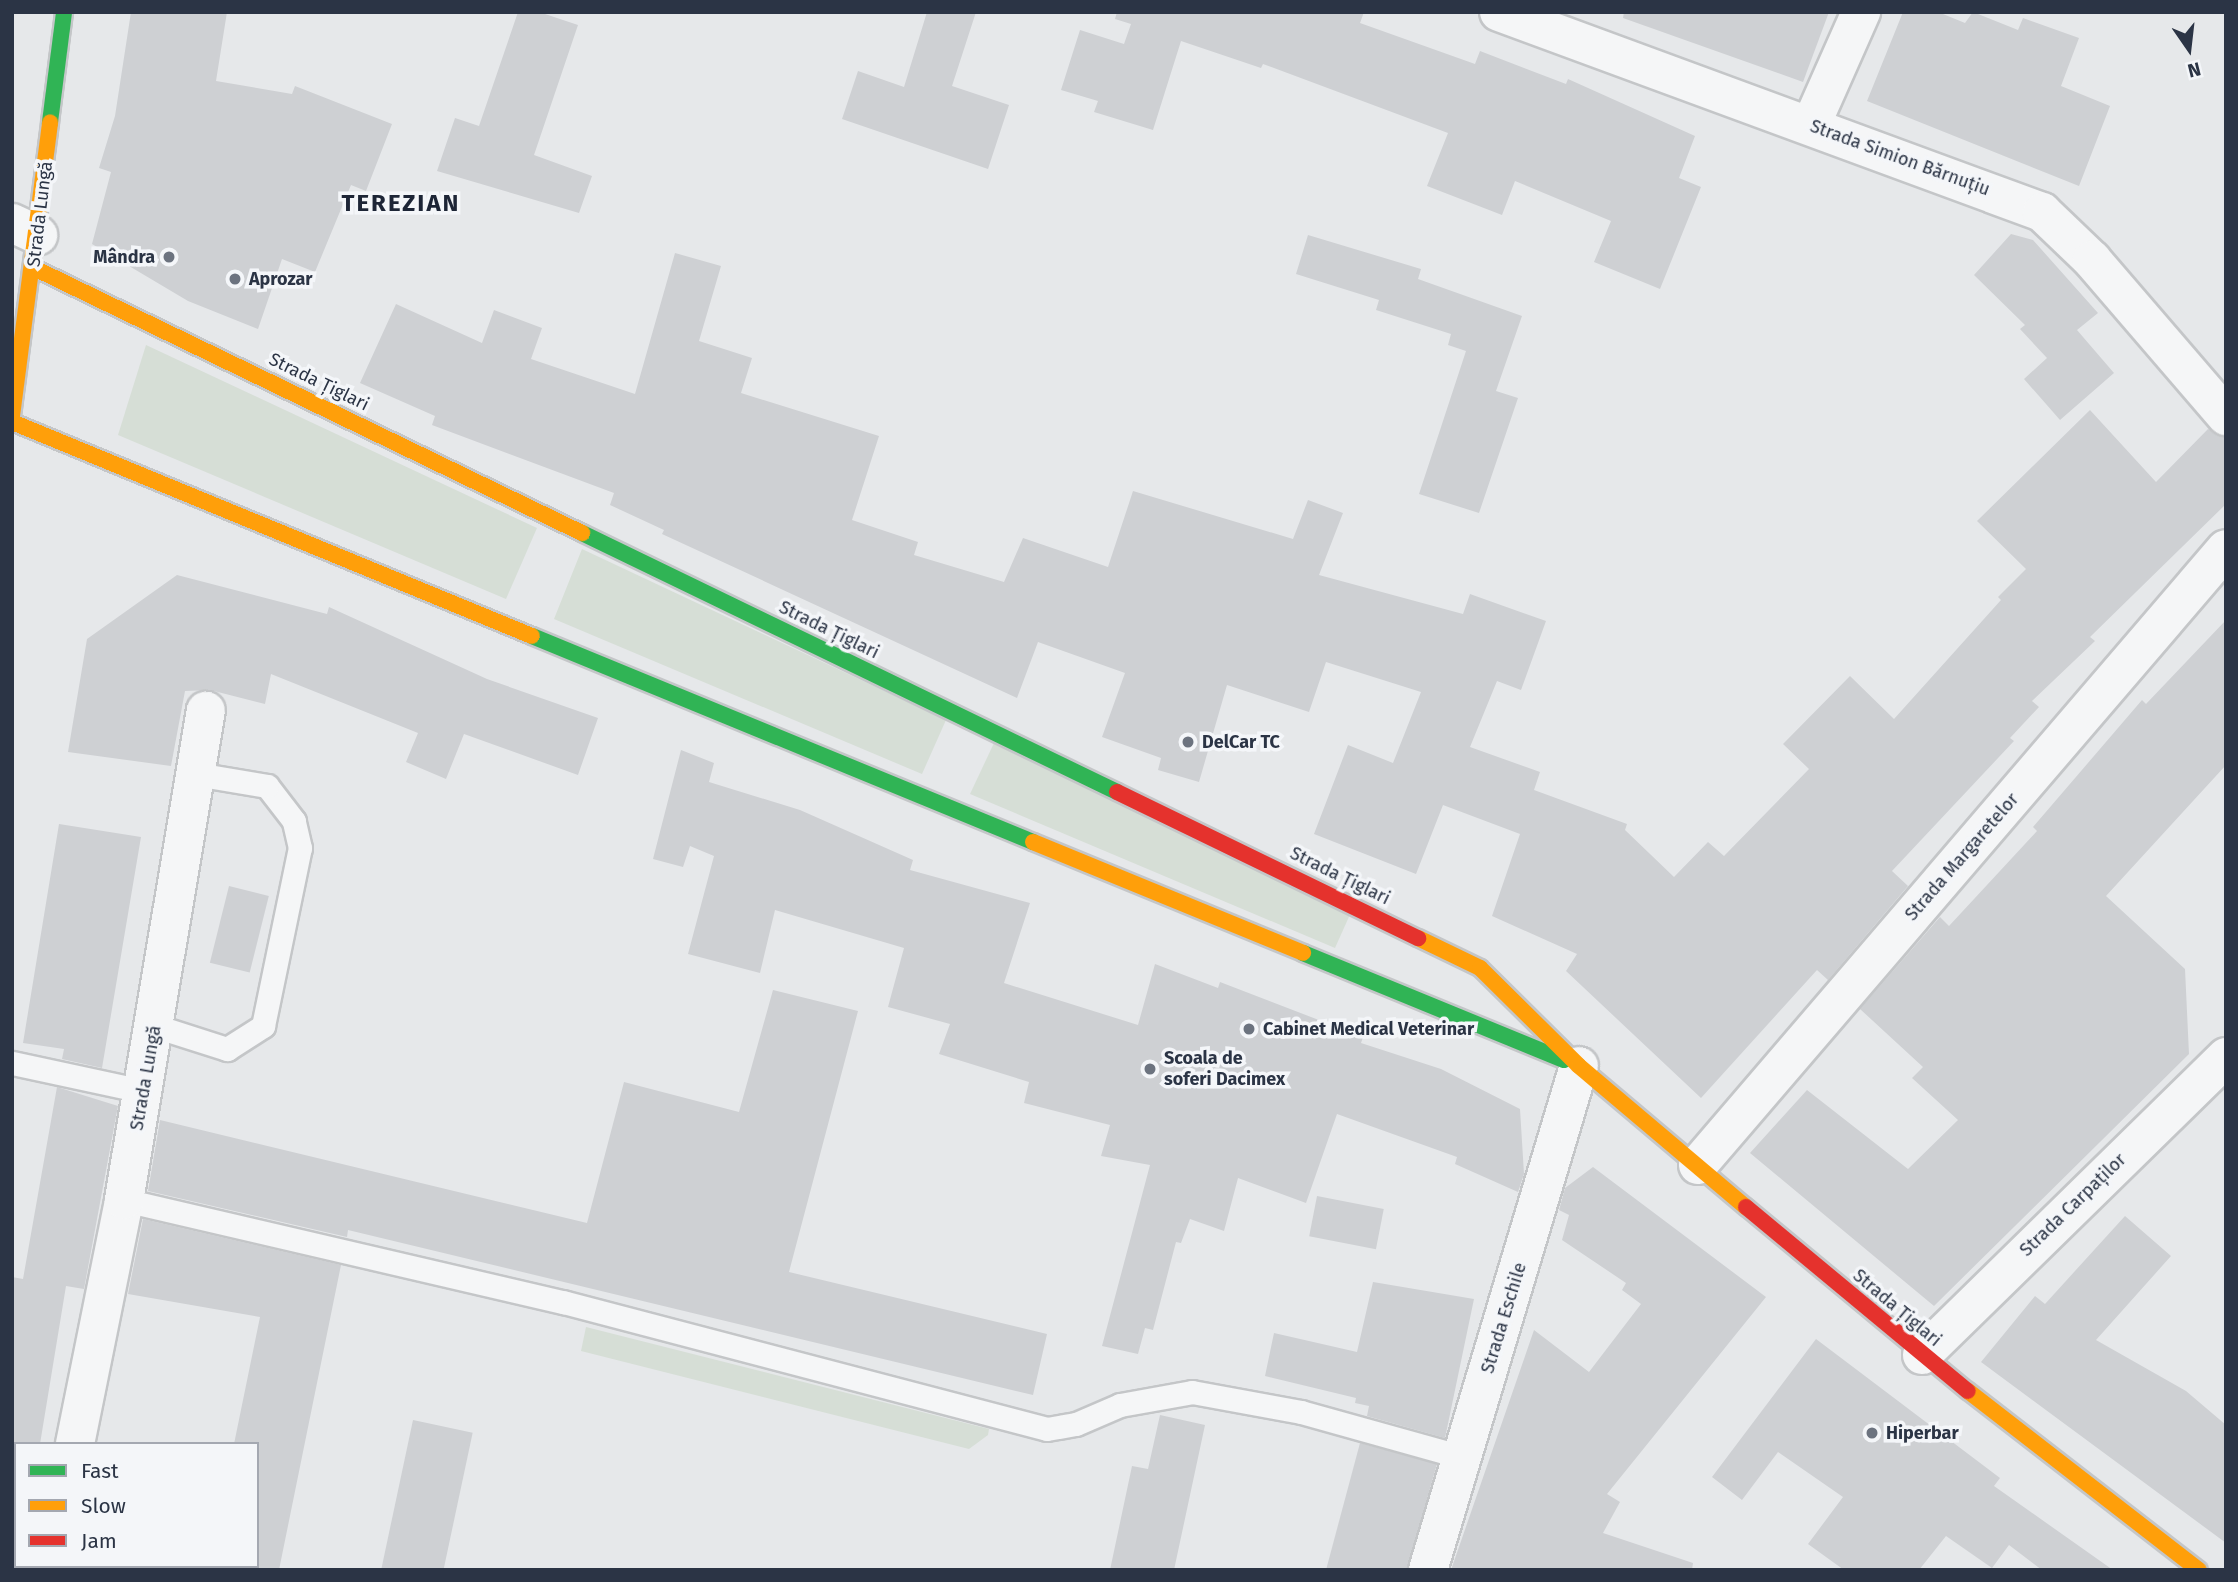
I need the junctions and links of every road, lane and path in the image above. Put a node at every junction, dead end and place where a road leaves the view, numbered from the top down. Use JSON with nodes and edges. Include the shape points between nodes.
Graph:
{"nodes":[{"id":1,"x":64,"y":12,"type":"edge"},
{"id":2,"x":1499,"y":12,"type":"edge"},
{"id":3,"x":1861,"y":12,"type":"edge"},
{"id":4,"x":1811,"y":125,"type":"junction"},
{"id":5,"x":28,"y":242,"type":"edge"},
{"id":6,"x":12,"y":416,"type":"edge"},
{"id":7,"x":2226,"y":416,"type":"edge"},
{"id":8,"x":12,"y":422,"type":"edge"},
{"id":9,"x":2226,"y":549,"type":"edge"},
{"id":10,"x":206,"y":711,"type":"dead end"},
{"id":11,"x":196,"y":774,"type":"junction"},
{"id":12,"x":155,"y":1026,"type":"junction"},
{"id":13,"x":2226,"y":1057,"type":"edge"},
{"id":14,"x":12,"y":1063,"type":"edge"},
{"id":15,"x":1579,"y":1066,"type":"junction"},
{"id":16,"x":143,"y":1091,"type":"junction"},
{"id":17,"x":1698,"y":1165,"type":"junction"},
{"id":18,"x":124,"y":1200,"type":"junction"},
{"id":19,"x":1922,"y":1354,"type":"junction"},
{"id":20,"x":75,"y":1442,"type":"edge"},
{"id":21,"x":1462,"y":1457,"type":"junction"},
{"id":22,"x":2179,"y":1564,"type":"edge"},
{"id":23,"x":1428,"y":1570,"type":"edge"}],
"edges":[{"from":1,"to":5,"type":"street","name":"Strada Lungă"},
{"from":2,"to":4,"type":"street","name":"Strada Simion Bărnuțiu"},
{"from":3,"to":4,"type":"street"},
{"from":4,"to":7,"type":"street","name":"Strada Simion Bărnuțiu","via":[[2042,212],[2092,260]]},
{"from":5,"to":6,"type":"street","name":"Strada Lungă"},
{"from":5,"to":15,"type":"street","name":"Strada Țiglari","via":[[1442,947],[1480,968],[1515,998]]},
{"from":8,"to":15,"type":"street","name":"Strada Țiglari"},
{"from":9,"to":17,"type":"street","name":"Strada Margaretelor"},
{"from":10,"to":11,"type":"street","name":"Strada Lungă"},
{"from":11,"to":12,"type":"street","name":"Strada Lungă"},
{"from":11,"to":12,"type":"lane","via":[[267,786],[294,821],[300,848],[263,1026],[227,1049]]},
{"from":12,"to":16,"type":"street","name":"Strada Lungă"},
{"from":13,"to":19,"type":"street","name":"Strada Carpaților"},
{"from":14,"to":16,"type":"lane"},
{"from":15,"to":17,"type":"street","name":"Strada Țiglari"},
{"from":15,"to":21,"type":"street","name":"Strada Eschile"},
{"from":16,"to":18,"type":"street","name":"Strada Lungă"},
{"from":17,"to":19,"type":"street","name":"Strada Țiglari"},
{"from":18,"to":20,"type":"street","name":"Strada Lungă"},
{"from":18,"to":21,"type":"lane","via":[[563,1302],[1047,1429],[1076,1424],[1120,1405],[1192,1392],[1301,1412]]},
{"from":19,"to":22,"type":"street","name":"Strada Țiglari"},
{"from":21,"to":23,"type":"street","name":"Strada Eschile"}]}
